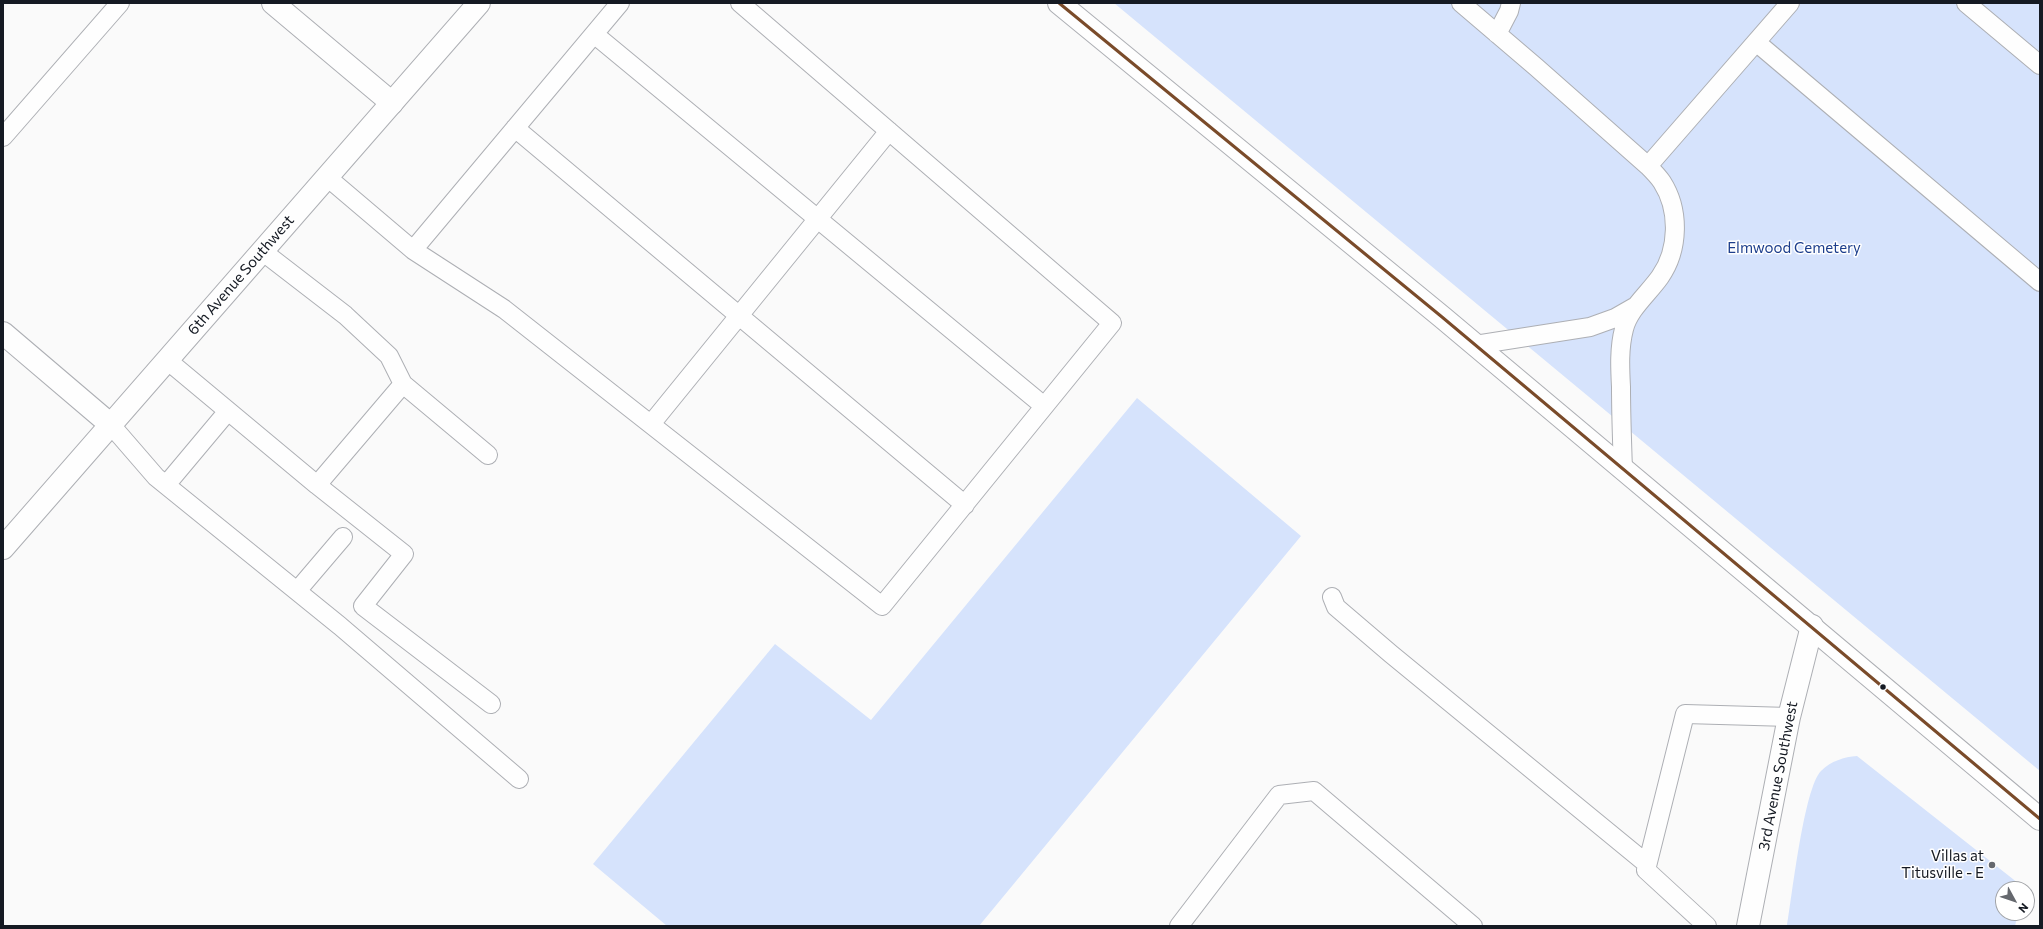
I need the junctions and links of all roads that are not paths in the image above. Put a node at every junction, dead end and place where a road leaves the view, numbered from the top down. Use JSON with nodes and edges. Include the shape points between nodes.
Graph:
{"nodes":[{"id":1,"x":120,"y":3,"type":"edge"},
{"id":2,"x":273,"y":3,"type":"edge"},
{"id":3,"x":479,"y":3,"type":"edge"},
{"id":4,"x":620,"y":3,"type":"edge"},
{"id":5,"x":740,"y":3,"type":"edge"},
{"id":6,"x":1059,"y":3,"type":"edge"},
{"id":7,"x":1460,"y":3,"type":"edge"},
{"id":8,"x":1511,"y":3,"type":"edge"},
{"id":9,"x":1790,"y":3,"type":"edge"},
{"id":10,"x":1966,"y":3,"type":"edge"},
{"id":11,"x":594,"y":34,"type":"junction"},
{"id":12,"x":1497,"y":34,"type":"junction"},
{"id":13,"x":1756,"y":42,"type":"junction"},
{"id":14,"x":2040,"y":65,"type":"edge"},
{"id":15,"x":392,"y":102,"type":"junction"},
{"id":16,"x":515,"y":128,"type":"junction"},
{"id":17,"x":889,"y":131,"type":"junction"},
{"id":18,"x":3,"y":137,"type":"edge"},
{"id":19,"x":1648,"y":166,"type":"junction"},
{"id":20,"x":327,"y":177,"type":"junction"},
{"id":21,"x":818,"y":218,"type":"junction"},
{"id":22,"x":413,"y":250,"type":"junction"},
{"id":23,"x":262,"y":251,"type":"junction"},
{"id":24,"x":2040,"y":282,"type":"edge"},
{"id":25,"x":1636,"y":305,"type":"junction"},
{"id":26,"x":738,"y":315,"type":"junction"},
{"id":27,"x":3,"y":334,"type":"edge"},
{"id":28,"x":1475,"y":345,"type":"junction"},
{"id":29,"x":167,"y":360,"type":"junction"},
{"id":30,"x":403,"y":384,"type":"junction"},
{"id":31,"x":1044,"y":406,"type":"junction"},
{"id":32,"x":228,"y":411,"type":"junction"},
{"id":33,"x":651,"y":424,"type":"junction"},
{"id":34,"x":111,"y":425,"type":"junction"},
{"id":35,"x":488,"y":455,"type":"dead end"},
{"id":36,"x":1623,"y":469,"type":"junction"},
{"id":37,"x":166,"y":485,"type":"junction"},
{"id":38,"x":316,"y":485,"type":"junction"},
{"id":39,"x":965,"y":504,"type":"junction"},
{"id":40,"x":343,"y":537,"type":"dead end"},
{"id":41,"x":3,"y":548,"type":"edge"},
{"id":42,"x":297,"y":591,"type":"junction"},
{"id":43,"x":1332,"y":597,"type":"dead end"},
{"id":44,"x":1812,"y":626,"type":"junction"},
{"id":45,"x":491,"y":704,"type":"dead end"},
{"id":46,"x":1789,"y":717,"type":"junction"},
{"id":47,"x":519,"y":779,"type":"dead end"},
{"id":48,"x":2040,"y":819,"type":"edge"},
{"id":49,"x":1647,"y":864,"type":"junction"},
{"id":50,"x":1179,"y":926,"type":"edge"},
{"id":51,"x":1473,"y":926,"type":"edge"},
{"id":52,"x":1707,"y":926,"type":"edge"},
{"id":53,"x":1748,"y":926,"type":"edge"}],
"edges":[{"from":1,"to":18,"type":"lane"},
{"from":2,"to":15,"type":"main road"},
{"from":3,"to":15,"type":"main road","name":"6th Avenue Southwest"},
{"from":4,"to":11,"type":"lane"},
{"from":5,"to":17,"type":"lane"},
{"from":6,"to":28,"type":"main road"},
{"from":7,"to":12,"type":"lane"},
{"from":8,"to":12,"type":"lane"},
{"from":9,"to":13,"type":"lane"},
{"from":10,"to":14,"type":"lane"},
{"from":11,"to":16,"type":"lane"},
{"from":11,"to":21,"type":"lane"},
{"from":12,"to":19,"type":"lane"},
{"from":13,"to":19,"type":"lane"},
{"from":13,"to":24,"type":"lane"},
{"from":15,"to":20,"type":"main road","name":"6th Avenue Southwest"},
{"from":16,"to":22,"type":"lane"},
{"from":16,"to":26,"type":"lane"},
{"from":17,"to":21,"type":"lane"},
{"from":17,"to":31,"type":"lane","via":[[1112,323]]},
{"from":19,"to":25,"type":"lane","via":[[1662,183],[1671,203],[1675,224],[1674,245],[1660,276]]},
{"from":20,"to":22,"type":"lane"},
{"from":20,"to":23,"type":"main road","name":"6th Avenue Southwest"},
{"from":21,"to":26,"type":"lane"},
{"from":21,"to":31,"type":"lane"},
{"from":22,"to":33,"type":"lane","via":[[504,308]]},
{"from":23,"to":29,"type":"main road","name":"6th Avenue Southwest"},
{"from":23,"to":30,"type":"lane","via":[[345,315],[389,356]]},
{"from":25,"to":28,"type":"lane","via":[[1615,318],[1590,327]]},
{"from":25,"to":36,"type":"lane","via":[[1624,328],[1620,352]]},
{"from":26,"to":33,"type":"lane"},
{"from":26,"to":39,"type":"lane"},
{"from":27,"to":34,"type":"main road"},
{"from":28,"to":36,"type":"main road"},
{"from":29,"to":32,"type":"lane"},
{"from":29,"to":34,"type":"main road","name":"6th Avenue Southwest"},
{"from":30,"to":35,"type":"lane"},
{"from":30,"to":38,"type":"lane"},
{"from":31,"to":39,"type":"lane"},
{"from":32,"to":37,"type":"lane"},
{"from":32,"to":38,"type":"lane"},
{"from":33,"to":39,"type":"lane","via":[[882,606]]},
{"from":34,"to":37,"type":"lane"},
{"from":34,"to":41,"type":"main road","name":"6th Avenue Southwest"},
{"from":36,"to":44,"type":"main road"},
{"from":37,"to":42,"type":"lane"},
{"from":38,"to":45,"type":"lane","via":[[404,554],[363,606]]},
{"from":40,"to":42,"type":"lane"},
{"from":42,"to":47,"type":"lane"},
{"from":43,"to":49,"type":"lane","via":[[1336,607],[1391,654]]},
{"from":44,"to":46,"type":"main road","name":"3rd Avenue Southwest"},
{"from":44,"to":48,"type":"main road"},
{"from":46,"to":49,"type":"lane","via":[[1684,714]]},
{"from":46,"to":53,"type":"main road","name":"3rd Avenue Southwest"},
{"from":49,"to":52,"type":"lane","via":[[1646,870]]},
{"from":50,"to":51,"type":"lane","via":[[1278,795],[1314,791]]}]}
